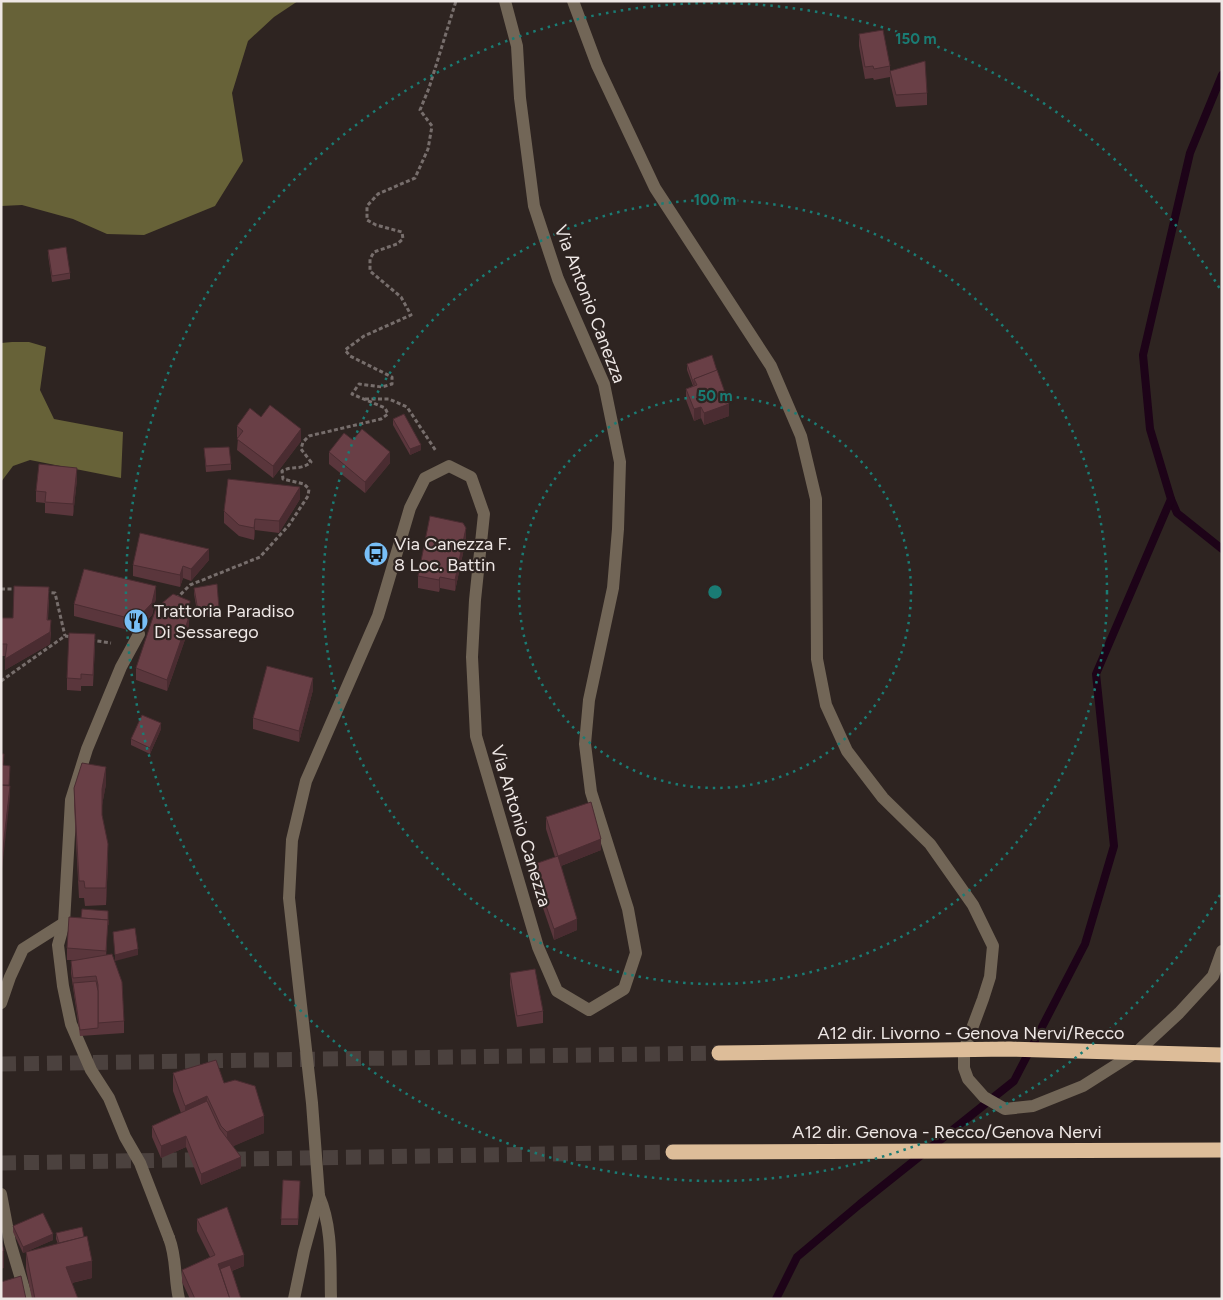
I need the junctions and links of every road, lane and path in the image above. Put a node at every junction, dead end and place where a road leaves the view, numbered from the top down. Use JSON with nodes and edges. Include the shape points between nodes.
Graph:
{"nodes":[{"id":1,"x":456,"y":1,"type":"edge"},
{"id":2,"x":505,"y":1,"type":"edge"},
{"id":3,"x":573,"y":1,"type":"edge"},
{"id":4,"x":362,"y":399,"type":"junction"},
{"id":5,"x":448,"y":466,"type":"junction"},
{"id":6,"x":1,"y":589,"type":"edge"},
{"id":7,"x":18,"y":589,"type":"edge"},
{"id":8,"x":37,"y":591,"type":"edge"},
{"id":9,"x":171,"y":604,"type":"edge"},
{"id":10,"x":139,"y":634,"type":"dead end"},
{"id":11,"x":66,"y":636,"type":"junction"},
{"id":12,"x":74,"y":637,"type":"edge"},
{"id":13,"x":84,"y":639,"type":"edge"},
{"id":14,"x":121,"y":667,"type":"junction"},
{"id":15,"x":1,"y":681,"type":"edge"},
{"id":16,"x":64,"y":923,"type":"junction"},
{"id":17,"x":1222,"y":951,"type":"edge"},
{"id":18,"x":1,"y":1003,"type":"edge"},
{"id":19,"x":719,"y":1053,"type":"tunnel mouth"},
{"id":20,"x":1222,"y":1055,"type":"edge"},
{"id":21,"x":1222,"y":1150,"type":"edge"},
{"id":22,"x":673,"y":1152,"type":"tunnel mouth"},
{"id":23,"x":1,"y":1194,"type":"edge"},
{"id":24,"x":319,"y":1196,"type":"junction"},
{"id":25,"x":27,"y":1299,"type":"edge"},
{"id":26,"x":179,"y":1299,"type":"edge"},
{"id":27,"x":294,"y":1299,"type":"edge"},
{"id":28,"x":331,"y":1299,"type":"edge"}],
"edges":[{"from":1,"to":4,"type":"path","via":[[420,110],[432,126],[415,178],[378,194],[367,206],[368,220],[402,232],[404,239],[374,252],[370,271],[401,297],[411,315],[364,336],[345,350],[350,356],[392,377],[392,384],[382,387],[359,384],[352,394]]},
{"from":2,"to":5,"type":"street","name":"Via Antonio Canezza","via":[[518,46],[520,98],[534,206],[558,279],[604,384],[620,462],[613,588],[589,700],[586,744],[591,792],[628,909],[636,953],[624,989],[589,1010],[558,992],[538,947],[476,736],[472,656],[484,514],[471,477]]},
{"from":3,"to":17,"type":"street","via":[[597,65],[655,188],[771,366],[801,436],[816,500],[816,659],[826,705],[847,751],[883,798],[930,844],[973,905],[993,946],[988,984],[964,1050],[968,1079],[984,1097],[1005,1109],[1033,1106],[1083,1086],[1138,1051],[1179,1013],[1213,976]]},
{"from":4,"to":5,"type":"path","via":[[389,399],[406,407]]},
{"from":4,"to":9,"type":"path","via":[[385,408],[388,414],[380,420],[309,436],[303,442],[301,449],[311,462],[304,468],[287,468],[282,475],[286,480],[304,484],[309,490],[308,496],[289,525],[260,557],[190,585]]},
{"from":5,"to":24,"type":"street","via":[[425,478],[410,508],[378,616],[306,781],[292,840],[289,898]]},
{"from":6,"to":7,"type":"path"},
{"from":8,"to":11,"type":"path","via":[[55,593]]},
{"from":10,"to":14,"type":"street"},
{"from":11,"to":12,"type":"path"},
{"from":11,"to":15,"type":"path"},
{"from":13,"to":14,"type":"path","via":[[110,642]]},
{"from":14,"to":16,"type":"street","via":[[87,749],[71,800]]},
{"from":16,"to":18,"type":"street","via":[[23,950]]},
{"from":16,"to":26,"type":"street","via":[[58,945],[72,1024],[91,1070],[109,1098],[140,1163],[175,1252]]},
{"from":19,"to":20,"type":"highway","name":"A12 dir. Livorno - Genova Nervi/Recco","via":[[1009,1049]]},
{"from":21,"to":22,"type":"highway","name":"A12 dir. Genova - Recco/Genova Nervi"},
{"from":23,"to":25,"type":"street","via":[[10,1242]]},
{"from":24,"to":27,"type":"street"},
{"from":24,"to":28,"type":"street","via":[[325,1210],[330,1244]]}]}
